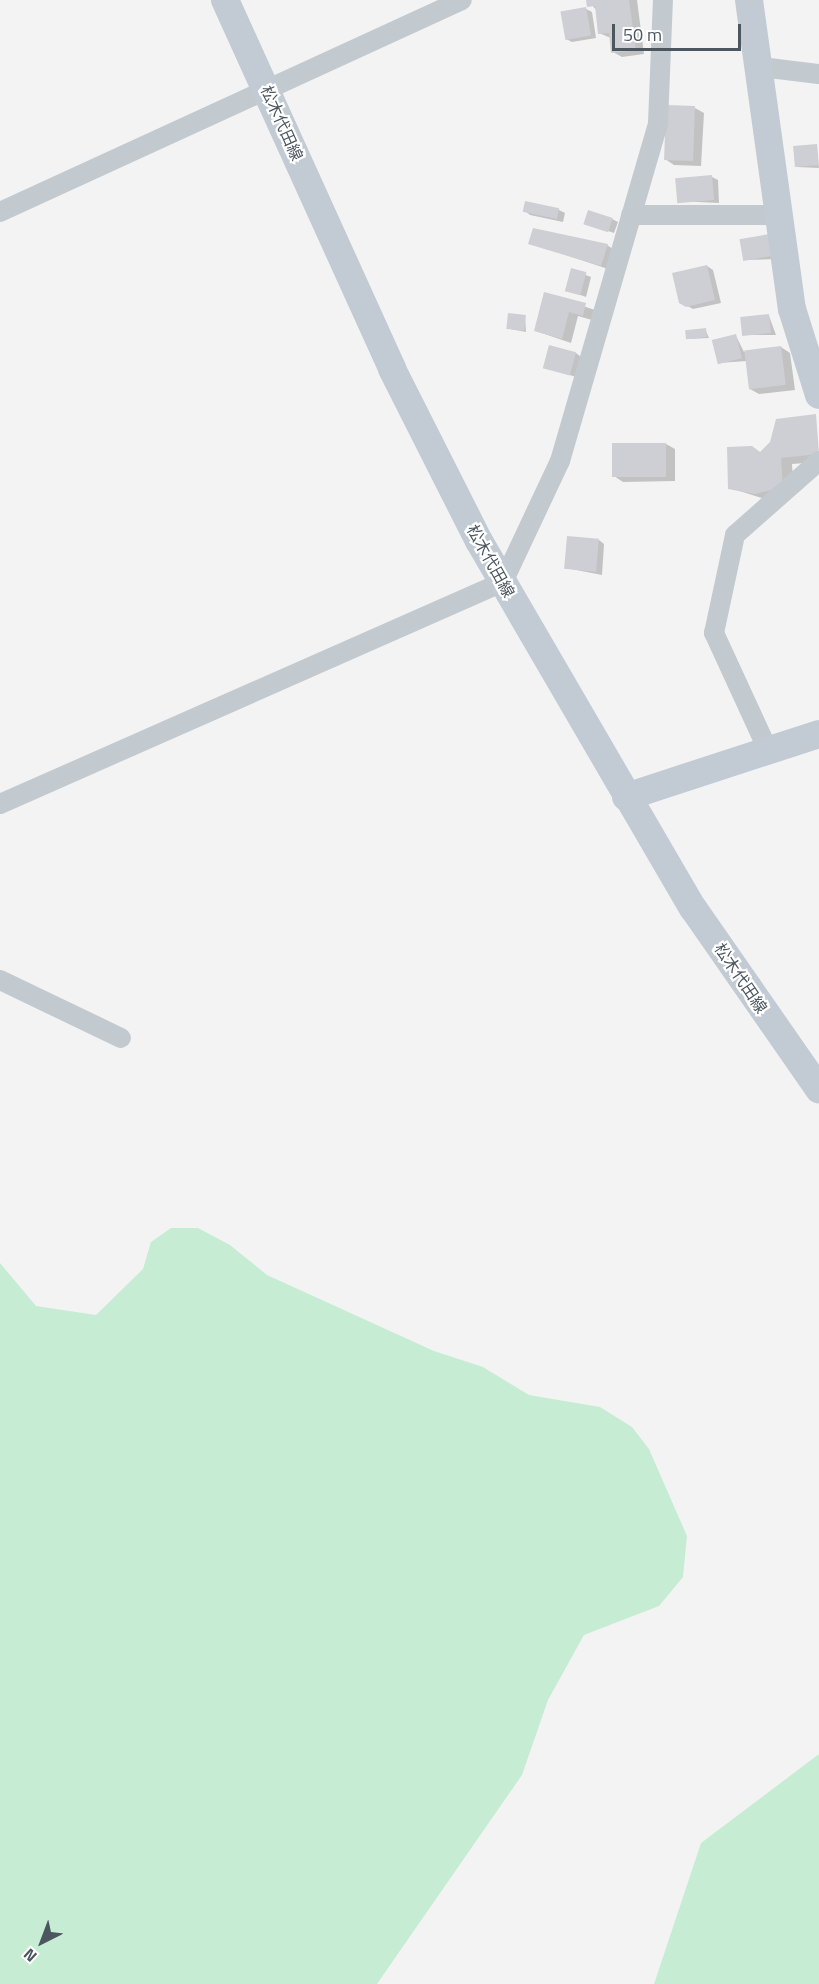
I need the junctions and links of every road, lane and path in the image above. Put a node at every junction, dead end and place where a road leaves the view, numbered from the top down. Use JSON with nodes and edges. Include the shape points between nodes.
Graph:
{"nodes":[{"id":1,"x":225,"y":0,"type":"edge"},
{"id":2,"x":462,"y":0,"type":"edge"},
{"id":3,"x":663,"y":0,"type":"edge"},
{"id":4,"x":749,"y":0,"type":"edge"},
{"id":5,"x":761,"y":67,"type":"junction"},
{"id":6,"x":819,"y":74,"type":"edge"},
{"id":7,"x":267,"y":90,"type":"junction"},
{"id":8,"x":0,"y":212,"type":"edge"},
{"id":9,"x":631,"y":215,"type":"junction"},
{"id":10,"x":780,"y":215,"type":"junction"},
{"id":11,"x":819,"y":395,"type":"edge"},
{"id":12,"x":819,"y":461,"type":"edge"},
{"id":13,"x":503,"y":582,"type":"junction"},
{"id":14,"x":819,"y":734,"type":"edge"},
{"id":15,"x":767,"y":748,"type":"junction"},
{"id":16,"x":626,"y":797,"type":"junction"},
{"id":17,"x":0,"y":804,"type":"edge"},
{"id":18,"x":0,"y":980,"type":"edge"},
{"id":19,"x":121,"y":1038,"type":"dead end"},
{"id":20,"x":819,"y":1089,"type":"edge"}],
"edges":[{"from":1,"to":7,"type":"main road","name":"松木代田線"},
{"from":2,"to":7,"type":"street"},
{"from":3,"to":9,"type":"street","via":[[658,123]]},
{"from":4,"to":5,"type":"main road"},
{"from":5,"to":6,"type":"street"},
{"from":5,"to":10,"type":"main road"},
{"from":7,"to":8,"type":"street"},
{"from":7,"to":13,"type":"main road","name":"松木代田線","via":[[392,369]]},
{"from":9,"to":10,"type":"street"},
{"from":9,"to":13,"type":"street","via":[[560,461]]},
{"from":10,"to":11,"type":"main road","via":[[792,309]]},
{"from":12,"to":15,"type":"street","via":[[735,536],[714,633]]},
{"from":13,"to":16,"type":"main road","name":"松木代田線"},
{"from":13,"to":17,"type":"street"},
{"from":14,"to":15,"type":"main road"},
{"from":15,"to":16,"type":"main road"},
{"from":16,"to":20,"type":"main road","name":"松木代田線","via":[[693,908]]},
{"from":18,"to":19,"type":"street"}]}
